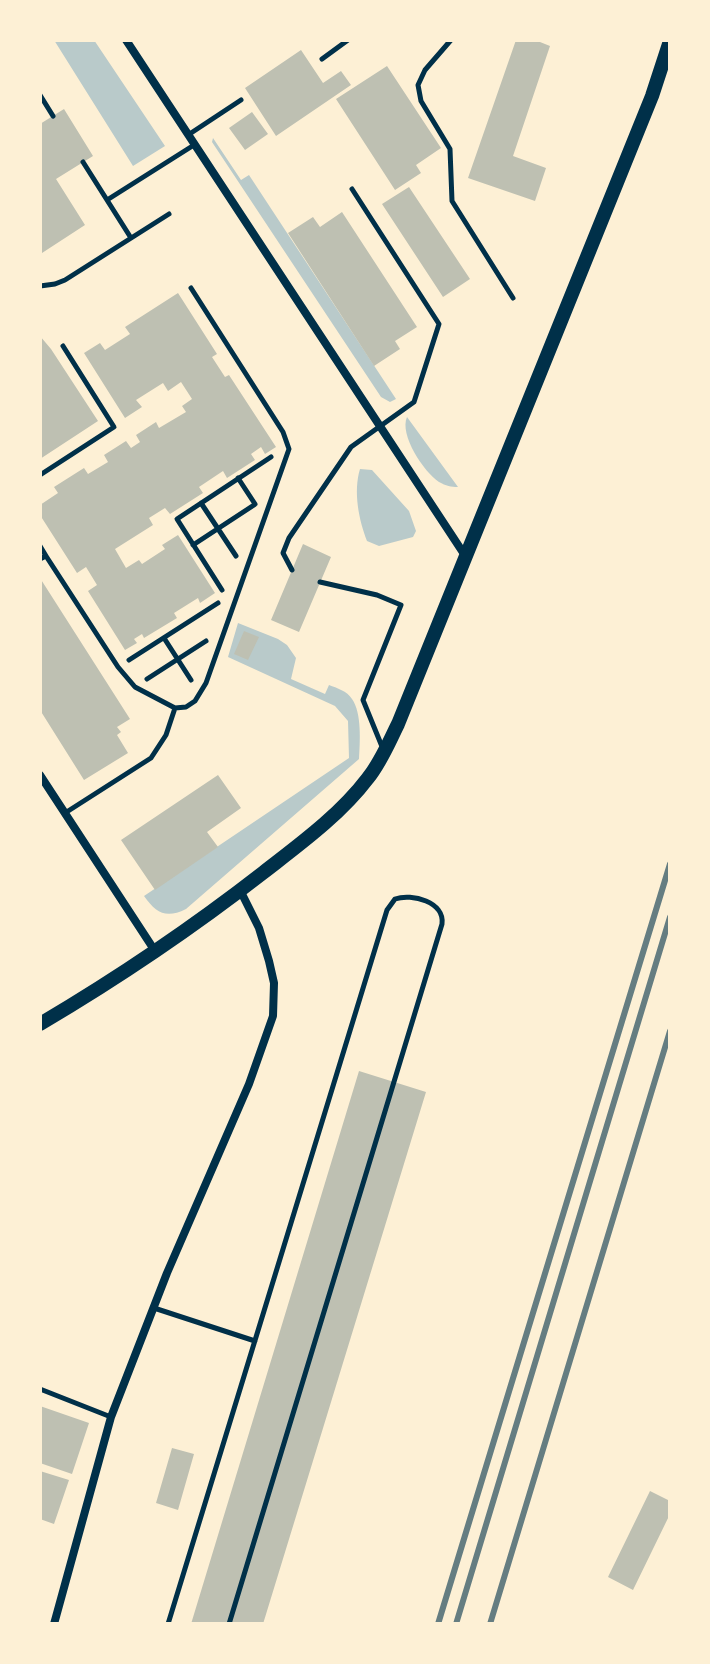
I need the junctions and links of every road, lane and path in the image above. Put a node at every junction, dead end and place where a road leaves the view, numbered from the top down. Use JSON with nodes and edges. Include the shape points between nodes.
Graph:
{"nodes":[{"id":1,"x":126,"y":40,"type":"edge"},
{"id":2,"x":348,"y":40,"type":"edge"},
{"id":3,"x":451,"y":40,"type":"edge"},
{"id":4,"x":670,"y":41,"type":"edge"},
{"id":5,"x":322,"y":59,"type":"dead end"},
{"id":6,"x":40,"y":95,"type":"edge"},
{"id":7,"x":241,"y":100,"type":"dead end"},
{"id":8,"x":53,"y":116,"type":"dead end"},
{"id":9,"x":188,"y":135,"type":"junction"},
{"id":10,"x":195,"y":145,"type":"junction"},
{"id":11,"x":83,"y":162,"type":"dead end"},
{"id":12,"x":352,"y":189,"type":"dead end"},
{"id":13,"x":107,"y":200,"type":"junction"},
{"id":14,"x":169,"y":214,"type":"dead end"},
{"id":15,"x":131,"y":238,"type":"junction"},
{"id":16,"x":40,"y":286,"type":"edge"},
{"id":17,"x":191,"y":288,"type":"dead end"},
{"id":18,"x":513,"y":298,"type":"dead end"},
{"id":19,"x":63,"y":346,"type":"dead end"},
{"id":20,"x":380,"y":427,"type":"junction"},
{"id":21,"x":289,"y":446,"type":"junction"},
{"id":22,"x":40,"y":475,"type":"edge"},
{"id":23,"x":238,"y":478,"type":"junction"},
{"id":24,"x":201,"y":503,"type":"junction"},
{"id":25,"x":255,"y":504,"type":"junction"},
{"id":26,"x":265,"y":519,"type":"junction"},
{"id":27,"x":218,"y":529,"type":"junction"},
{"id":28,"x":193,"y":545,"type":"junction"},
{"id":29,"x":40,"y":546,"type":"edge"},
{"id":30,"x":466,"y":557,"type":"junction"},
{"id":31,"x":43,"y":558,"type":"edge"},
{"id":32,"x":246,"y":570,"type":"junction"},
{"id":33,"x":292,"y":570,"type":"dead end"},
{"id":34,"x":320,"y":582,"type":"dead end"},
{"id":35,"x":224,"y":630,"type":"junction"},
{"id":36,"x":164,"y":638,"type":"junction"},
{"id":37,"x":178,"y":659,"type":"junction"},
{"id":38,"x":118,"y":667,"type":"junction"},
{"id":39,"x":135,"y":687,"type":"junction"},
{"id":40,"x":201,"y":694,"type":"junction"},
{"id":41,"x":175,"y":708,"type":"junction"},
{"id":42,"x":384,"y":751,"type":"junction"},
{"id":43,"x":40,"y":775,"type":"edge"},
{"id":44,"x":65,"y":813,"type":"junction"},
{"id":45,"x":240,"y":890,"type":"junction"},
{"id":46,"x":156,"y":952,"type":"junction"},
{"id":47,"x":40,"y":1024,"type":"edge"},
{"id":48,"x":153,"y":1308,"type":"junction"},
{"id":49,"x":255,"y":1341,"type":"junction"},
{"id":50,"x":40,"y":1389,"type":"edge"},
{"id":51,"x":111,"y":1417,"type":"junction"},
{"id":52,"x":54,"y":1624,"type":"edge"},
{"id":53,"x":168,"y":1624,"type":"edge"},
{"id":54,"x":229,"y":1624,"type":"edge"}],
"edges":[{"from":1,"to":9,"type":"street"},
{"from":2,"to":5,"type":"lane"},
{"from":3,"to":18,"type":"lane","via":[[425,70],[418,85],[421,101],[450,149],[452,201]]},
{"from":4,"to":30,"type":"street"},
{"from":6,"to":8,"type":"lane"},
{"from":7,"to":9,"type":"lane"},
{"from":9,"to":10,"type":"street"},
{"from":10,"to":13,"type":"lane"},
{"from":10,"to":20,"type":"street"},
{"from":11,"to":13,"type":"lane"},
{"from":12,"to":20,"type":"lane","via":[[439,324],[414,402]]},
{"from":13,"to":15,"type":"lane"},
{"from":14,"to":15,"type":"lane"},
{"from":15,"to":16,"type":"lane","via":[[65,280]]},
{"from":17,"to":21,"type":"lane"},
{"from":19,"to":22,"type":"lane","via":[[114,427]]},
{"from":20,"to":30,"type":"street"},
{"from":20,"to":33,"type":"lane","via":[[351,447],[289,538],[283,553]]},
{"from":21,"to":23,"type":"path"},
{"from":21,"to":26,"type":"lane"},
{"from":23,"to":24,"type":"path"},
{"from":23,"to":25,"type":"path"},
{"from":24,"to":27,"type":"path"},
{"from":24,"to":28,"type":"path","via":[[177,519]]},
{"from":25,"to":26,"type":"path"},
{"from":25,"to":27,"type":"path"},
{"from":26,"to":32,"type":"lane"},
{"from":27,"to":28,"type":"path"},
{"from":27,"to":32,"type":"path"},
{"from":28,"to":36,"type":"path","via":[[223,591],[219,602]]},
{"from":29,"to":31,"type":"lane"},
{"from":30,"to":42,"type":"street"},
{"from":31,"to":38,"type":"lane"},
{"from":32,"to":35,"type":"lane"},
{"from":34,"to":42,"type":"lane","via":[[401,605],[363,700]]},
{"from":35,"to":37,"type":"path"},
{"from":35,"to":40,"type":"lane"},
{"from":36,"to":37,"type":"path"},
{"from":36,"to":38,"type":"path"},
{"from":37,"to":39,"type":"path"},
{"from":37,"to":40,"type":"path"},
{"from":38,"to":39,"type":"lane"},
{"from":39,"to":41,"type":"lane"},
{"from":40,"to":41,"type":"lane","via":[[186,707]]},
{"from":41,"to":44,"type":"lane","via":[[151,758]]},
{"from":42,"to":45,"type":"street","via":[[349,800]]},
{"from":43,"to":44,"type":"street"},
{"from":44,"to":46,"type":"street"},
{"from":45,"to":46,"type":"street"},
{"from":45,"to":48,"type":"street","via":[[269,961],[273,1016]]},
{"from":46,"to":47,"type":"street"},
{"from":48,"to":49,"type":"lane"},
{"from":48,"to":51,"type":"street"},
{"from":49,"to":53,"type":"lane"},
{"from":49,"to":54,"type":"lane","via":[[387,910],[405,896],[437,906],[442,924]]},
{"from":50,"to":51,"type":"lane"},
{"from":51,"to":52,"type":"street"}]}
